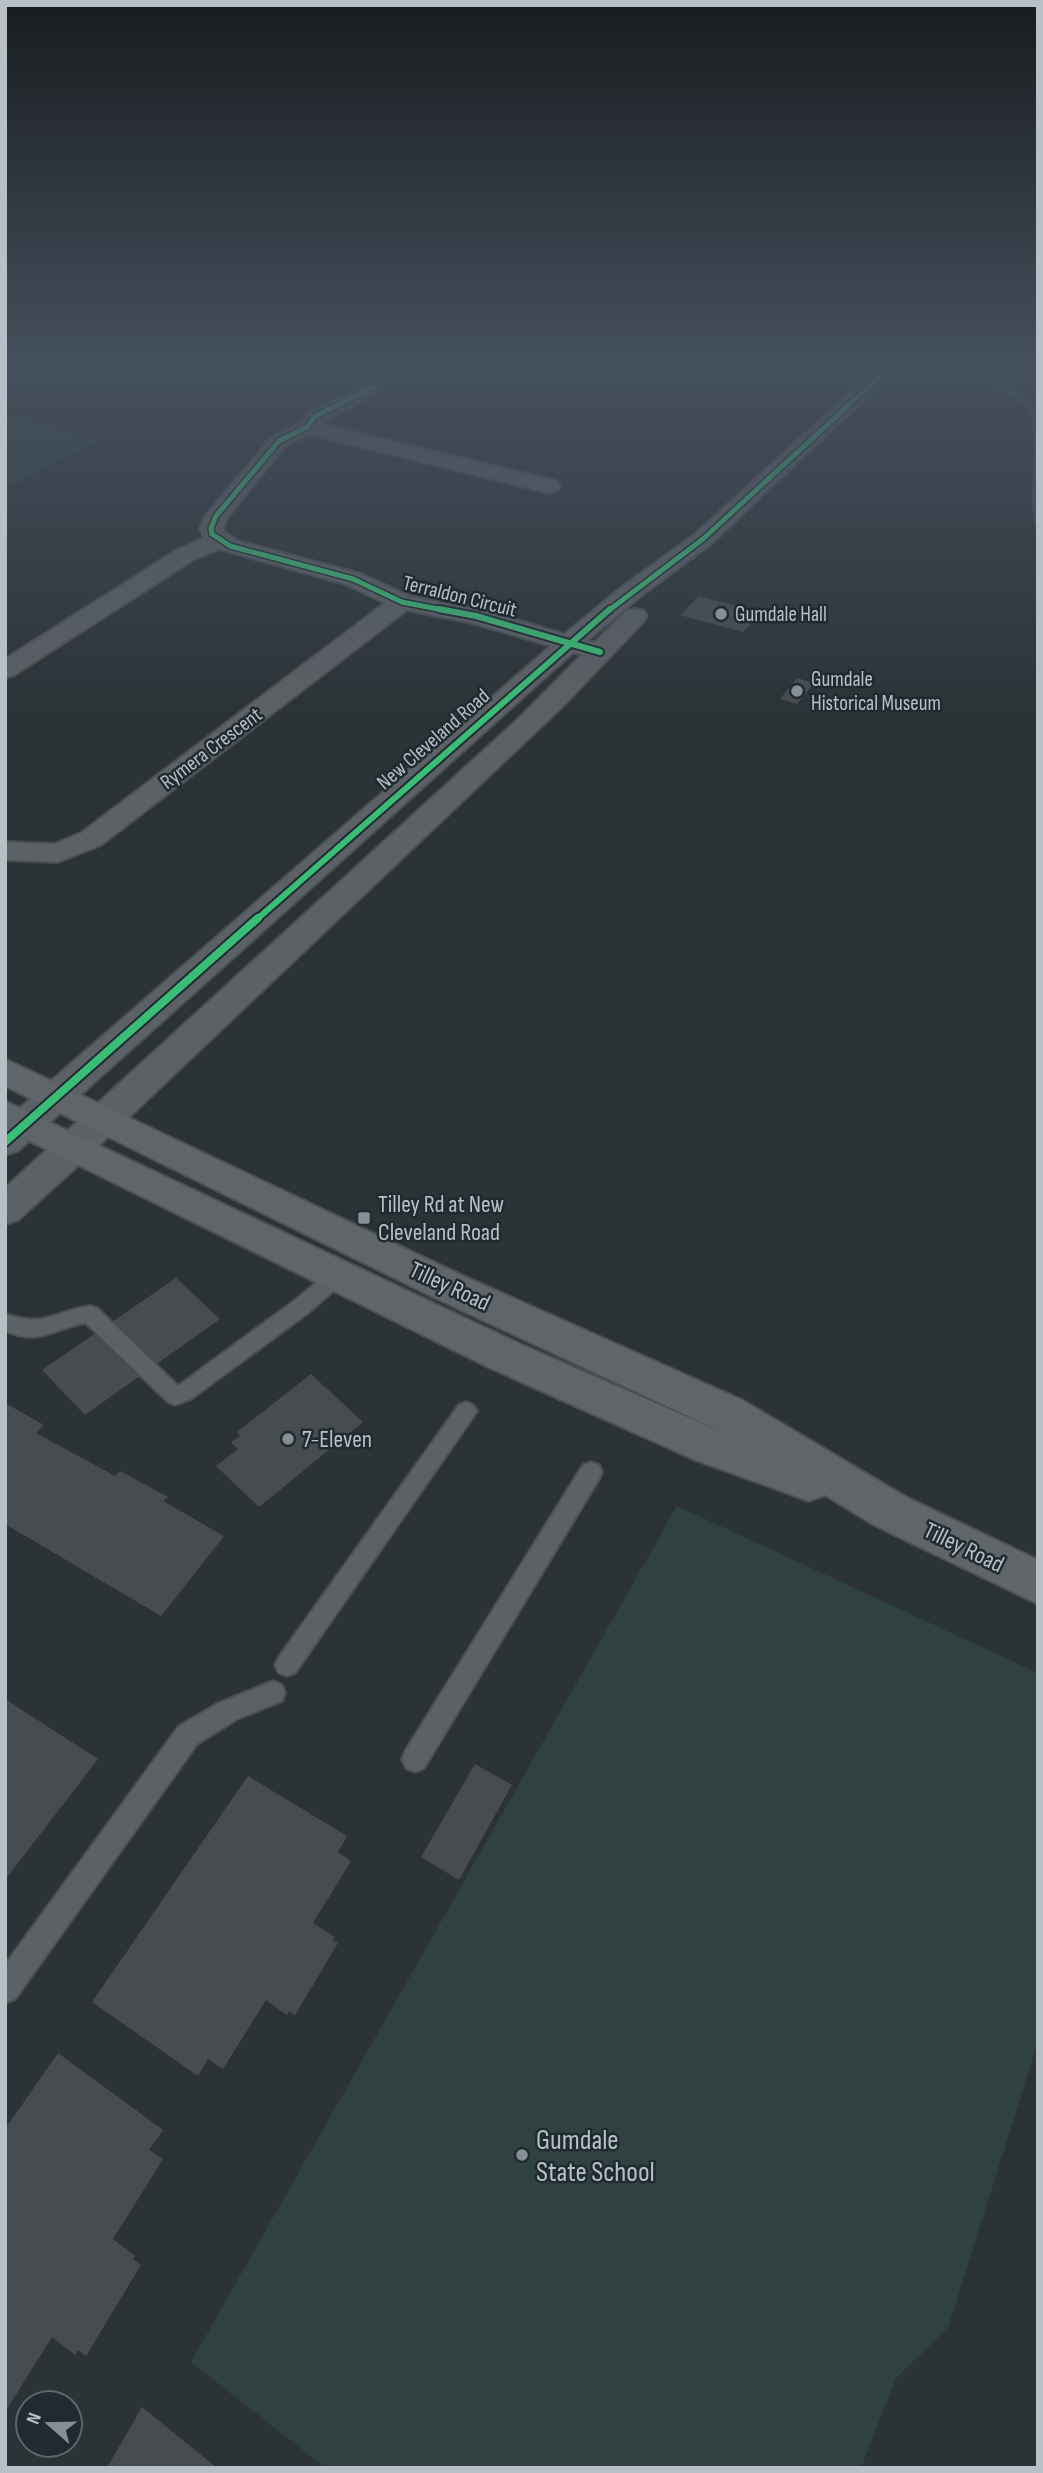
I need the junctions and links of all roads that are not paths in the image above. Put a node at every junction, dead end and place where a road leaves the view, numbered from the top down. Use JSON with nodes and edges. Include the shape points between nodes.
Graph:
{"nodes":[{"id":1,"x":243,"y":483,"type":"edge"},
{"id":2,"x":538,"y":483,"type":"edge"},
{"id":3,"x":763,"y":483,"type":"edge"},
{"id":4,"x":549,"y":486,"type":"dead end"},
{"id":5,"x":703,"y":538,"type":"junction"},
{"id":6,"x":219,"y":540,"type":"junction"},
{"id":7,"x":402,"y":602,"type":"junction"},
{"id":8,"x":585,"y":647,"type":"junction"},
{"id":9,"x":5,"y":670,"type":"edge"},
{"id":10,"x":5,"y":852,"type":"edge"},
{"id":11,"x":5,"y":1070,"type":"edge"},
{"id":12,"x":59,"y":1096,"type":"junction"},
{"id":13,"x":107,"y":1119,"type":"junction"},
{"id":14,"x":12,"y":1127,"type":"edge"},
{"id":15,"x":73,"y":1149,"type":"junction"},
{"id":16,"x":5,"y":1210,"type":"edge"},
{"id":17,"x":339,"y":1275,"type":"junction"},
{"id":18,"x":5,"y":1322,"type":"edge"},
{"id":19,"x":466,"y":1411,"type":"dead end"},
{"id":20,"x":591,"y":1472,"type":"dead end"},
{"id":21,"x":890,"y":1511,"type":"junction"},
{"id":22,"x":1038,"y":1583,"type":"edge"},
{"id":23,"x":287,"y":1665,"type":"dead end"},
{"id":24,"x":273,"y":1693,"type":"dead end"},
{"id":25,"x":415,"y":1759,"type":"dead end"},
{"id":26,"x":5,"y":1989,"type":"edge"}],
"edges":[{"from":1,"to":6,"type":"street","via":[[216,516],[211,528]]},
{"from":2,"to":4,"type":"street"},
{"from":3,"to":5,"type":"street","name":"New Cleveland Road"},
{"from":5,"to":8,"type":"street","name":"New Cleveland Road"},
{"from":5,"to":8,"type":"street","name":"New Cleveland Road","via":[[632,591]]},
{"from":6,"to":7,"type":"street","name":"Terraldon Circuit","via":[[353,579]]},
{"from":6,"to":9,"type":"street","via":[[185,555]]},
{"from":7,"to":8,"type":"street","name":"Terraldon Circuit"},
{"from":7,"to":10,"type":"street","name":"Rymera Crescent","via":[[92,839],[58,853]]},
{"from":8,"to":12,"type":"street","name":"New Cleveland Road"},
{"from":8,"to":13,"type":"street","name":"New Cleveland Road"},
{"from":11,"to":12,"type":"main road","name":"Tilley Road"},
{"from":12,"to":13,"type":"main road","name":"Tilley Road"},
{"from":12,"to":14,"type":"street","name":"New Cleveland Road"},
{"from":13,"to":15,"type":"street","name":"New Cleveland Road"},
{"from":13,"to":21,"type":"main road","name":"Tilley Road","via":[[445,1285],[727,1413]]},
{"from":14,"to":15,"type":"main road","name":"Tilley Road"},
{"from":15,"to":16,"type":"street","name":"New Cleveland Road"},
{"from":15,"to":17,"type":"main road","name":"Tilley Road"},
{"from":17,"to":18,"type":"lane","via":[[175,1396],[90,1314],[43,1331],[20,1330]]},
{"from":17,"to":21,"type":"main road","name":"Tilley Road","via":[[503,1355],[708,1446]]},
{"from":19,"to":23,"type":"lane"},
{"from":20,"to":25,"type":"lane"},
{"from":21,"to":22,"type":"main road","name":"Tilley Road"},
{"from":24,"to":26,"type":"lane","via":[[187,1735]]}]}
